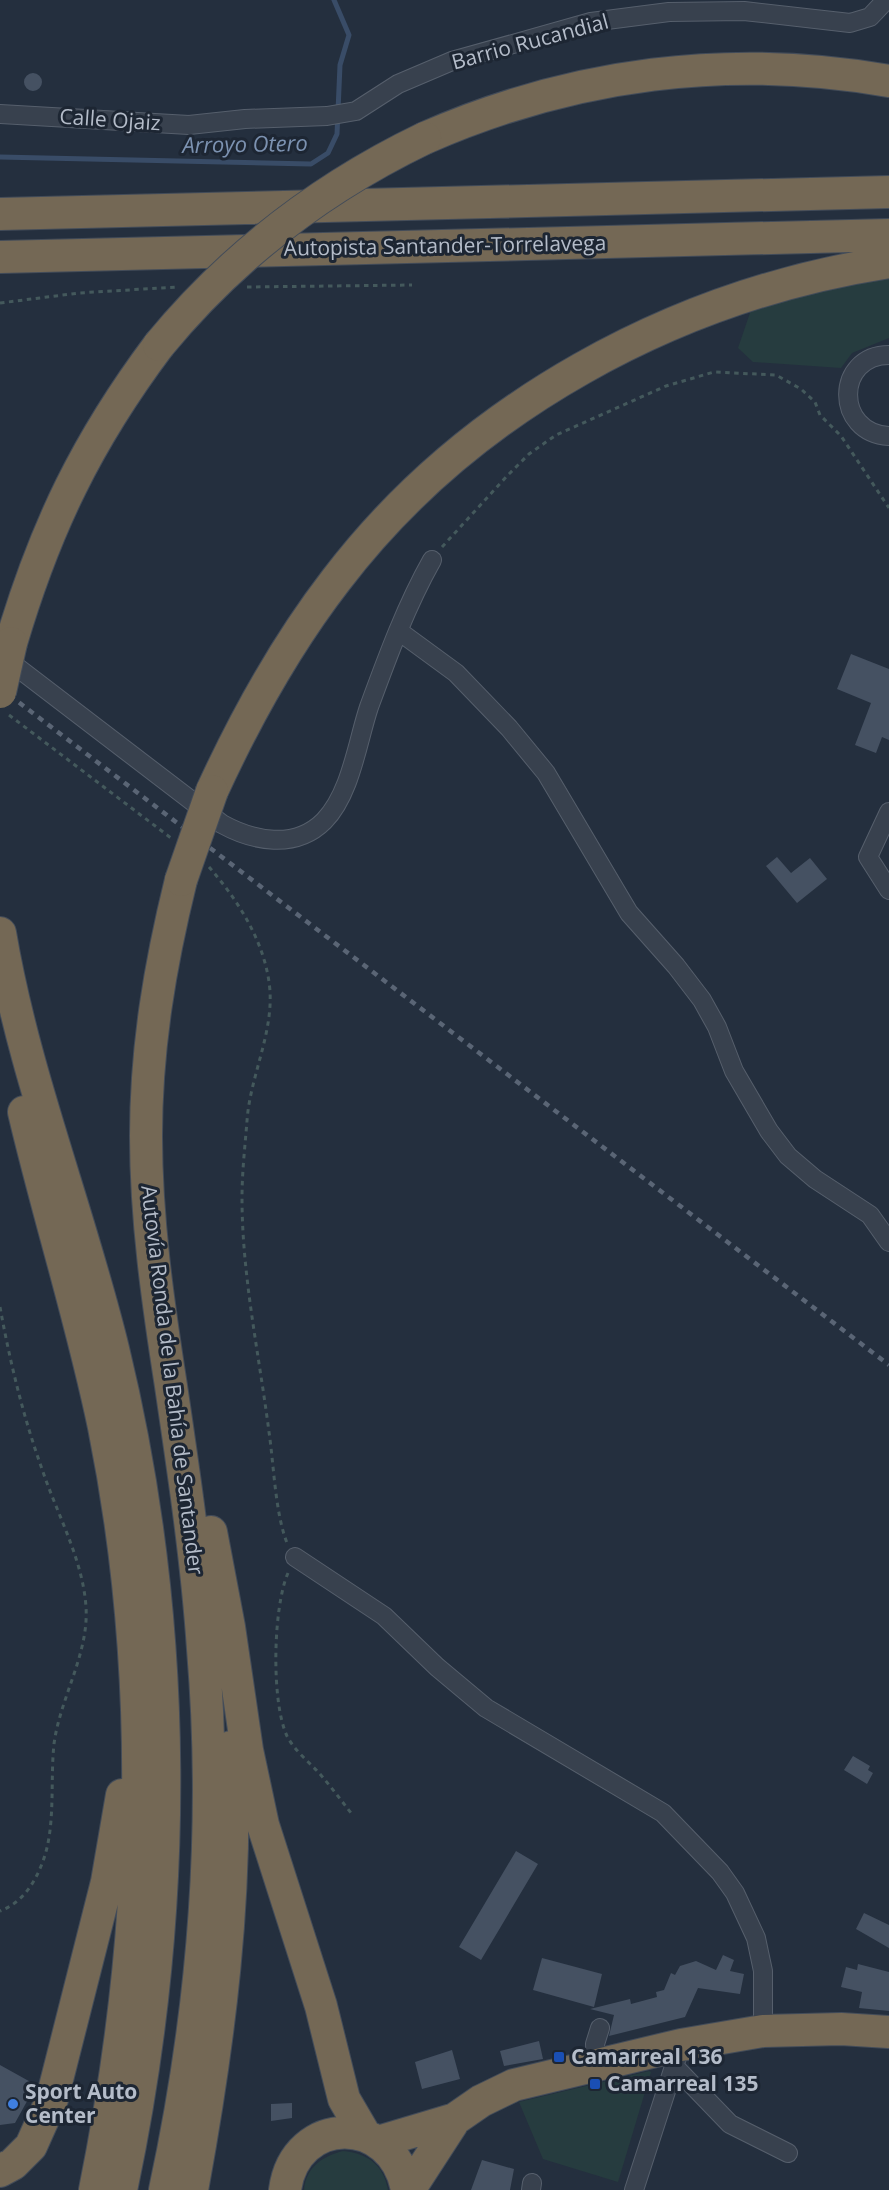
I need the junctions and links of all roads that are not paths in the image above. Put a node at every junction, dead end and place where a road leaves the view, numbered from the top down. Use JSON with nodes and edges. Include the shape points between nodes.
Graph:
{"nodes":[{"id":1,"x":886,"y":0,"type":"edge"},
{"id":2,"x":889,"y":81,"type":"edge"},
{"id":3,"x":356,"y":111,"type":"joint"},
{"id":4,"x":0,"y":114,"type":"edge"},
{"id":5,"x":889,"y":192,"type":"edge"},
{"id":6,"x":0,"y":214,"type":"edge"},
{"id":7,"x":889,"y":235,"type":"edge"},
{"id":8,"x":0,"y":257,"type":"edge"},
{"id":9,"x":889,"y":262,"type":"edge"},
{"id":10,"x":889,"y":355,"type":"edge"},
{"id":11,"x":887,"y":438,"type":"edge"},
{"id":12,"x":432,"y":560,"type":"road end"},
{"id":13,"x":400,"y":632,"type":"junction"},
{"id":14,"x":5,"y":649,"type":"edge"},
{"id":15,"x":4,"y":703,"type":"edge"},
{"id":16,"x":889,"y":812,"type":"edge"},
{"id":17,"x":889,"y":890,"type":"edge"},
{"id":18,"x":0,"y":933,"type":"edge"},
{"id":19,"x":0,"y":1003,"type":"edge"},
{"id":20,"x":146,"y":1138,"type":"junction"},
{"id":21,"x":889,"y":1242,"type":"edge"},
{"id":22,"x":212,"y":1543,"type":"junction"},
{"id":23,"x":295,"y":1557,"type":"road end"},
{"id":24,"x":132,"y":1620,"type":"junction"},
{"id":25,"x":600,"y":2028,"type":"dead end"},
{"id":26,"x":763,"y":2031,"type":"junction"},
{"id":27,"x":889,"y":2032,"type":"edge"},
{"id":28,"x":678,"y":2056,"type":"junction"},
{"id":29,"x":596,"y":2064,"type":"junction"},
{"id":30,"x":455,"y":2119,"type":"junction"},
{"id":31,"x":371,"y":2139,"type":"junction"},
{"id":32,"x":788,"y":2153,"type":"dead end"},
{"id":33,"x":0,"y":2171,"type":"edge"},
{"id":34,"x":287,"y":2180,"type":"edge"},
{"id":35,"x":94,"y":2190,"type":"edge"},
{"id":36,"x":121,"y":2190,"type":"edge"},
{"id":37,"x":165,"y":2190,"type":"edge"},
{"id":38,"x":192,"y":2190,"type":"edge"},
{"id":39,"x":261,"y":2190,"type":"edge"},
{"id":40,"x":408,"y":2190,"type":"edge"},
{"id":41,"x":634,"y":2190,"type":"edge"}],
"edges":[{"from":1,"to":3,"type":"street","name":"Barrio Rucandial","via":[[870,17],[850,23],[744,11],[669,12],[591,22],[452,61],[398,84]]},
{"from":2,"to":14,"type":"highway","bridge":true,"via":[[756,67],[669,71],[583,85],[500,108],[425,138],[342,183],[273,231],[207,291],[159,345],[101,428],[71,484],[44,543]]},
{"from":3,"to":4,"type":"street","name":"Calle Ojaiz","via":[[189,125]]},
{"from":5,"to":6,"type":"highway","name":"Autopista Santander-Torrelavega"},
{"from":7,"to":8,"type":"highway","name":"Autopista Santander-Torrelavega"},
{"from":9,"to":20,"type":"highway","name":"Autovía Ronda de la Bahía de Santander","bridge":true,"via":[[770,288],[678,321],[565,379],[474,440],[423,483],[336,579],[265,686],[212,791],[154,1010]]},
{"from":10,"to":11,"type":"street","via":[[864,363],[856,370],[848,390],[850,410],[856,420]]},
{"from":12,"to":13,"type":"street"},
{"from":13,"to":14,"type":"street","via":[[332,810],[314,829],[282,840],[259,840],[222,824]]},
{"from":13,"to":21,"type":"street","via":[[456,673],[546,773],[629,913],[702,1000],[734,1071],[769,1131],[788,1156],[815,1179],[870,1215]]},
{"from":14,"to":15,"type":"highway","bridge":true},
{"from":16,"to":17,"type":"street","via":[[867,857]]},
{"from":18,"to":36,"type":"highway","name":"Autovía Ronda de la Bahía de Santander","via":[[16,1014],[90,1262],[122,1387],[139,1471],[156,1599],[165,1739],[163,1879],[149,2029]]},
{"from":19,"to":24,"type":"highway","via":[[30,1138],[104,1427]]},
{"from":20,"to":22,"type":"highway"},
{"from":20,"to":37,"type":"highway","name":"Autovía Ronda de la Bahía de Santander","via":[[154,1266],[198,1587],[208,1782],[204,1912],[196,1998]]},
{"from":22,"to":31,"type":"highway","via":[[247,1750],[264,1825],[321,2006],[344,2099]]},
{"from":22,"to":38,"type":"highway","via":[[229,1705],[232,1857],[217,2044]]},
{"from":23,"to":26,"type":"street","via":[[384,1616],[486,1708],[663,1814],[720,1872],[735,1893],[756,1938],[763,1971]]},
{"from":24,"to":33,"type":"highway","via":[[122,1799],[96,1927],[46,2115],[25,2153]]},
{"from":24,"to":35,"type":"highway","via":[[139,1765],[135,1914],[118,2060]]},
{"from":25,"to":29,"type":"street","via":[[595,2044]]},
{"from":26,"to":27,"type":"highway"},
{"from":26,"to":28,"type":"highway"},
{"from":28,"to":29,"type":"highway"},
{"from":28,"to":32,"type":"street","via":[[730,2124]]},
{"from":28,"to":41,"type":"street"},
{"from":29,"to":30,"type":"highway","via":[[514,2085]]},
{"from":30,"to":31,"type":"highway"},
{"from":30,"to":40,"type":"highway"},
{"from":31,"to":34,"type":"highway","via":[[335,2133],[318,2139],[304,2148]]},
{"from":31,"to":40,"type":"highway","via":[[397,2160]]},
{"from":34,"to":39,"type":"highway"}]}
